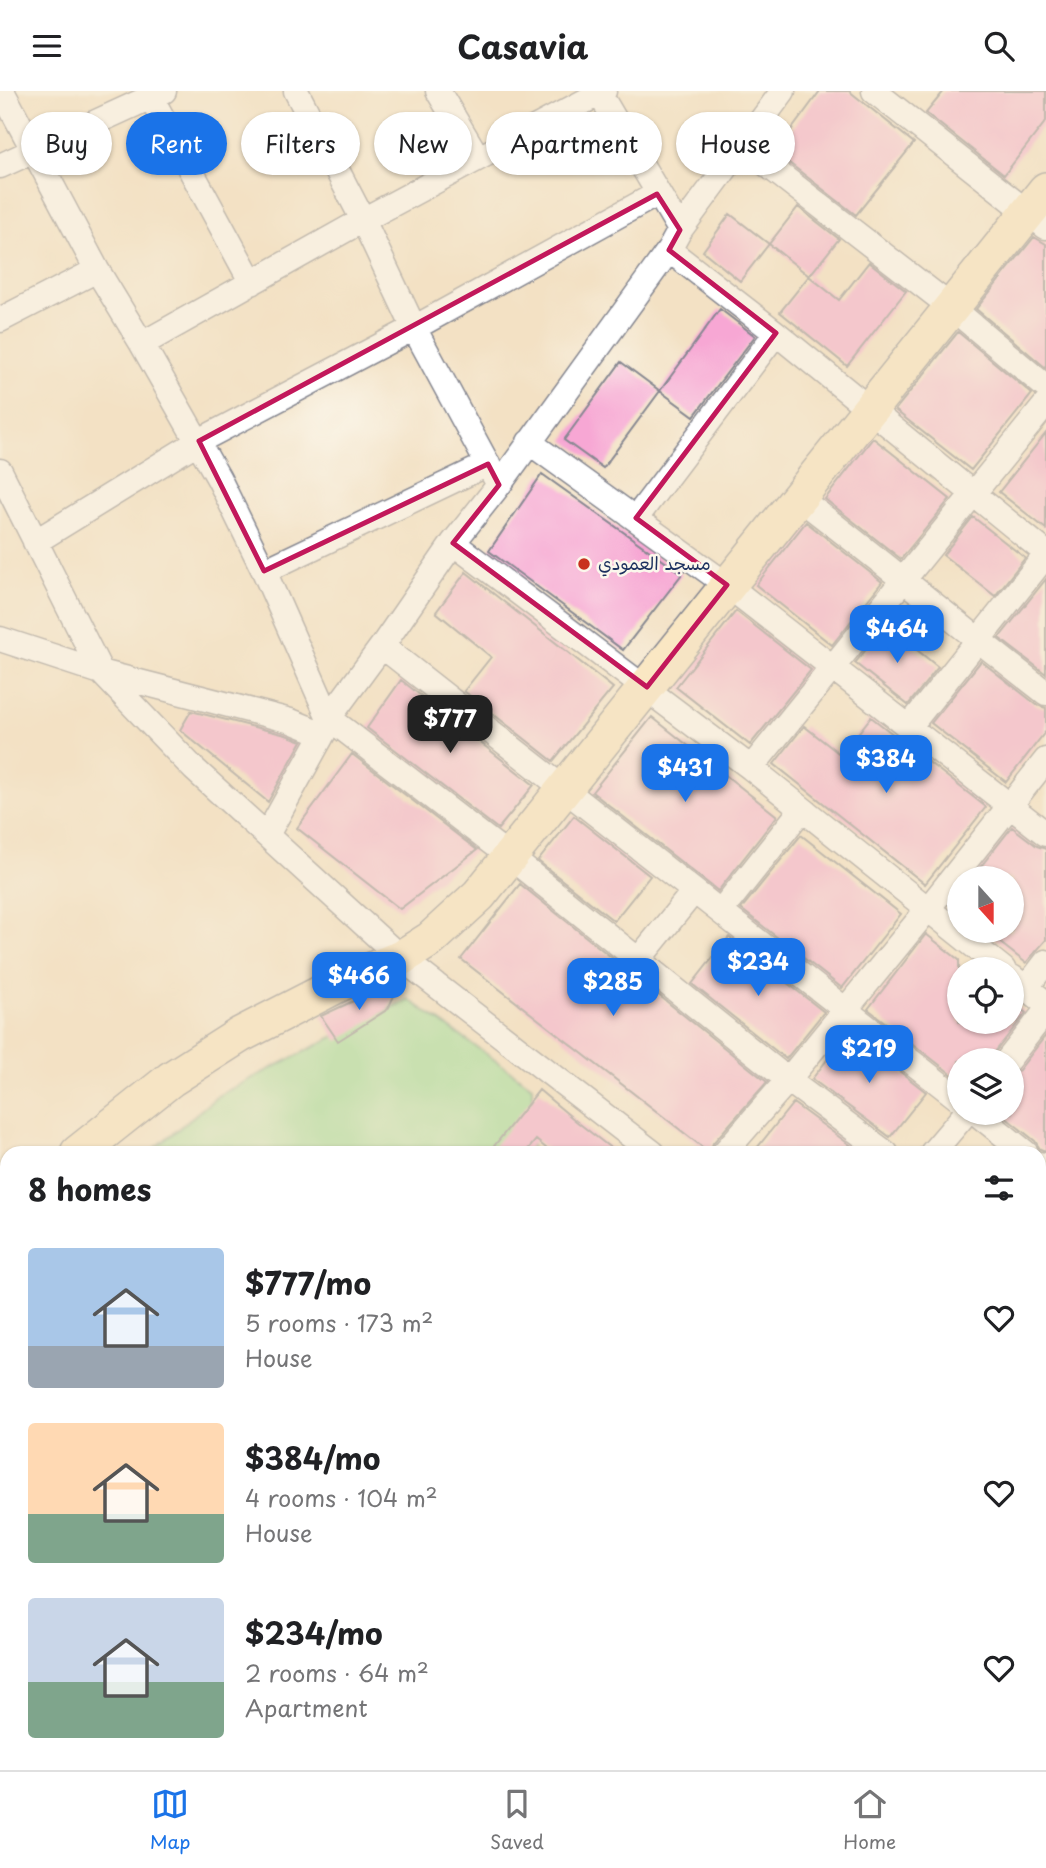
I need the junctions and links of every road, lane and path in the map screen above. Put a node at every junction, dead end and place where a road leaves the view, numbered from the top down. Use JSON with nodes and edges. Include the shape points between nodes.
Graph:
{"nodes":[{"id":1,"x":2,"y":91,"type":"edge"},
{"id":2,"x":296,"y":91,"type":"edge"},
{"id":3,"x":438,"y":91,"type":"edge"},
{"id":4,"x":783,"y":91,"type":"edge"},
{"id":5,"x":874,"y":91,"type":"edge"},
{"id":6,"x":600,"y":92,"type":"edge"},
{"id":7,"x":158,"y":94,"type":"edge"},
{"id":8,"x":768,"y":112,"type":"edge"},
{"id":9,"x":112,"y":115,"type":"edge"},
{"id":10,"x":21,"y":130,"type":"edge"},
{"id":11,"x":21,"y":157,"type":"edge"},
{"id":12,"x":478,"y":158,"type":"junction"},
{"id":13,"x":0,"y":166,"type":"edge"},
{"id":14,"x":45,"y":175,"type":"edge"},
{"id":15,"x":722,"y":175,"type":"edge"},
{"id":16,"x":780,"y":175,"type":"edge"},
{"id":17,"x":657,"y":194,"type":"junction"},
{"id":18,"x":1040,"y":210,"type":"edge"},
{"id":19,"x":363,"y":220,"type":"junction"},
{"id":20,"x":674,"y":240,"type":"junction"},
{"id":21,"x":97,"y":270,"type":"junction"},
{"id":22,"x":252,"y":283,"type":"junction"},
{"id":23,"x":951,"y":307,"type":"junction"},
{"id":24,"x":0,"y":320,"type":"edge"},
{"id":25,"x":414,"y":328,"type":"junction"},
{"id":26,"x":776,"y":333,"type":"junction"},
{"id":27,"x":142,"y":344,"type":"junction"},
{"id":28,"x":1046,"y":387,"type":"edge"},
{"id":29,"x":1046,"y":404,"type":"edge"},
{"id":30,"x":868,"y":409,"type":"junction"},
{"id":31,"x":199,"y":441,"type":"junction"},
{"id":32,"x":529,"y":442,"type":"junction"},
{"id":33,"x":0,"y":471,"type":"edge"},
{"id":34,"x":493,"y":475,"type":"junction"},
{"id":35,"x":972,"y":494,"type":"junction"},
{"id":36,"x":799,"y":498,"type":"junction"},
{"id":37,"x":636,"y":518,"type":"junction"},
{"id":38,"x":35,"y":543,"type":"junction"},
{"id":39,"x":453,"y":543,"type":"junction"},
{"id":40,"x":1046,"y":554,"type":"edge"},
{"id":41,"x":264,"y":571,"type":"junction"},
{"id":42,"x":903,"y":577,"type":"junction"},
{"id":43,"x":727,"y":585,"type":"junction"},
{"id":44,"x":0,"y":639,"type":"edge"},
{"id":45,"x":978,"y":641,"type":"junction"},
{"id":46,"x":382,"y":646,"type":"junction"},
{"id":47,"x":832,"y":667,"type":"junction"},
{"id":48,"x":101,"y":672,"type":"junction"},
{"id":49,"x":647,"y":687,"type":"junction"},
{"id":50,"x":1046,"y":694,"type":"edge"},
{"id":51,"x":326,"y":726,"type":"junction"},
{"id":52,"x":909,"y":727,"type":"junction"},
{"id":53,"x":1046,"y":760,"type":"edge"},
{"id":54,"x":751,"y":768,"type":"junction"},
{"id":55,"x":565,"y":789,"type":"junction"},
{"id":56,"x":1010,"y":806,"type":"junction"},
{"id":57,"x":803,"y":810,"type":"junction"},
{"id":58,"x":1046,"y":834,"type":"edge"},
{"id":59,"x":267,"y":835,"type":"junction"},
{"id":60,"x":510,"y":857,"type":"junction"},
{"id":61,"x":694,"y":891,"type":"junction"},
{"id":62,"x":927,"y":910,"type":"junction"},
{"id":63,"x":721,"y":911,"type":"junction"},
{"id":64,"x":988,"y":957,"type":"edge"},
{"id":65,"x":401,"y":958,"type":"junction"},
{"id":66,"x":639,"y":959,"type":"junction"},
{"id":67,"x":1046,"y":962,"type":"edge"},
{"id":68,"x":1024,"y":978,"type":"edge"},
{"id":69,"x":1024,"y":986,"type":"edge"},
{"id":70,"x":1046,"y":1003,"type":"edge"},
{"id":71,"x":845,"y":1008,"type":"junction"},
{"id":72,"x":1046,"y":1011,"type":"edge"},
{"id":73,"x":1017,"y":1048,"type":"edge"},
{"id":74,"x":788,"y":1080,"type":"junction"},
{"id":75,"x":947,"y":1089,"type":"edge"},
{"id":76,"x":955,"y":1125,"type":"edge"},
{"id":77,"x":991,"y":1125,"type":"edge"},
{"id":78,"x":87,"y":1146,"type":"edge"},
{"id":79,"x":644,"y":1146,"type":"edge"},
{"id":80,"x":730,"y":1146,"type":"edge"},
{"id":81,"x":877,"y":1146,"type":"edge"},
{"id":82,"x":938,"y":1146,"type":"edge"},
{"id":83,"x":1017,"y":1146,"type":"edge"}],
"edges":[{"from":1,"to":10,"type":"street"},
{"from":2,"to":19,"type":"street"},
{"from":3,"to":12,"type":"street"},
{"from":4,"to":8,"type":"street"},
{"from":5,"to":18,"type":"street"},
{"from":6,"to":12,"type":"street"},
{"from":6,"to":17,"type":"street"},
{"from":7,"to":9,"type":"street"},
{"from":7,"to":22,"type":"street"},
{"from":11,"to":13,"type":"street"},
{"from":12,"to":19,"type":"street"},
{"from":14,"to":21,"type":"street"},
{"from":15,"to":20,"type":"street"},
{"from":16,"to":23,"type":"street"},
{"from":17,"to":20,"type":"street"},
{"from":17,"to":25,"type":"street"},
{"from":18,"to":23,"type":"main road"},
{"from":19,"to":22,"type":"street"},
{"from":19,"to":25,"type":"street"},
{"from":20,"to":26,"type":"street"},
{"from":20,"to":32,"type":"street"},
{"from":21,"to":24,"type":"street"},
{"from":21,"to":27,"type":"street"},
{"from":22,"to":27,"type":"street"},
{"from":23,"to":28,"type":"street"},
{"from":23,"to":30,"type":"main road"},
{"from":25,"to":31,"type":"street"},
{"from":25,"to":34,"type":"street"},
{"from":26,"to":30,"type":"street"},
{"from":26,"to":37,"type":"street"},
{"from":27,"to":31,"type":"street"},
{"from":29,"to":35,"type":"street"},
{"from":30,"to":35,"type":"street"},
{"from":30,"to":36,"type":"main road"},
{"from":31,"to":38,"type":"street"},
{"from":31,"to":41,"type":"street"},
{"from":32,"to":34,"type":"street"},
{"from":32,"to":37,"type":"street"},
{"from":33,"to":38,"type":"street"},
{"from":34,"to":39,"type":"street"},
{"from":34,"to":41,"type":"street"},
{"from":35,"to":40,"type":"street"},
{"from":35,"to":42,"type":"street"},
{"from":36,"to":42,"type":"street"},
{"from":36,"to":43,"type":"main road"},
{"from":37,"to":43,"type":"street"},
{"from":38,"to":48,"type":"street"},
{"from":39,"to":46,"type":"street"},
{"from":39,"to":49,"type":"street"},
{"from":40,"to":45,"type":"street"},
{"from":41,"to":51,"type":"street"},
{"from":42,"to":45,"type":"street"},
{"from":42,"to":47,"type":"street"},
{"from":43,"to":47,"type":"street"},
{"from":43,"to":49,"type":"main road"},
{"from":44,"to":48,"type":"street"},
{"from":45,"to":50,"type":"street"},
{"from":45,"to":52,"type":"street"},
{"from":46,"to":51,"type":"street"},
{"from":46,"to":55,"type":"street"},
{"from":47,"to":52,"type":"street"},
{"from":47,"to":54,"type":"street"},
{"from":48,"to":51,"type":"street"},
{"from":48,"to":59,"type":"street","via":[[194,769]]},
{"from":49,"to":54,"type":"street"},
{"from":49,"to":55,"type":"main road"},
{"from":51,"to":59,"type":"street"},
{"from":51,"to":60,"type":"street"},
{"from":52,"to":56,"type":"street"},
{"from":53,"to":56,"type":"street"},
{"from":54,"to":57,"type":"street"},
{"from":55,"to":60,"type":"main road"},
{"from":55,"to":61,"type":"street"},
{"from":56,"to":58,"type":"street"},
{"from":56,"to":62,"type":"street"},
{"from":57,"to":62,"type":"street"},
{"from":57,"to":63,"type":"street"},
{"from":59,"to":65,"type":"street"},
{"from":60,"to":65,"type":"main road","via":[[457,918]]},
{"from":60,"to":66,"type":"street"},
{"from":61,"to":63,"type":"street"},
{"from":61,"to":66,"type":"street"},
{"from":62,"to":64,"type":"street"},
{"from":62,"to":71,"type":"street"},
{"from":63,"to":71,"type":"street"},
{"from":65,"to":78,"type":"main road","via":[[347,979],[240,1035],[170,1079]]},
{"from":65,"to":79,"type":"street"},
{"from":66,"to":74,"type":"street"},
{"from":67,"to":68,"type":"street"},
{"from":69,"to":70,"type":"street"},
{"from":71,"to":74,"type":"street"},
{"from":71,"to":75,"type":"street"},
{"from":72,"to":73,"type":"street"},
{"from":74,"to":80,"type":"street"},
{"from":74,"to":81,"type":"street"},
{"from":76,"to":82,"type":"street"},
{"from":77,"to":83,"type":"street"}]}
